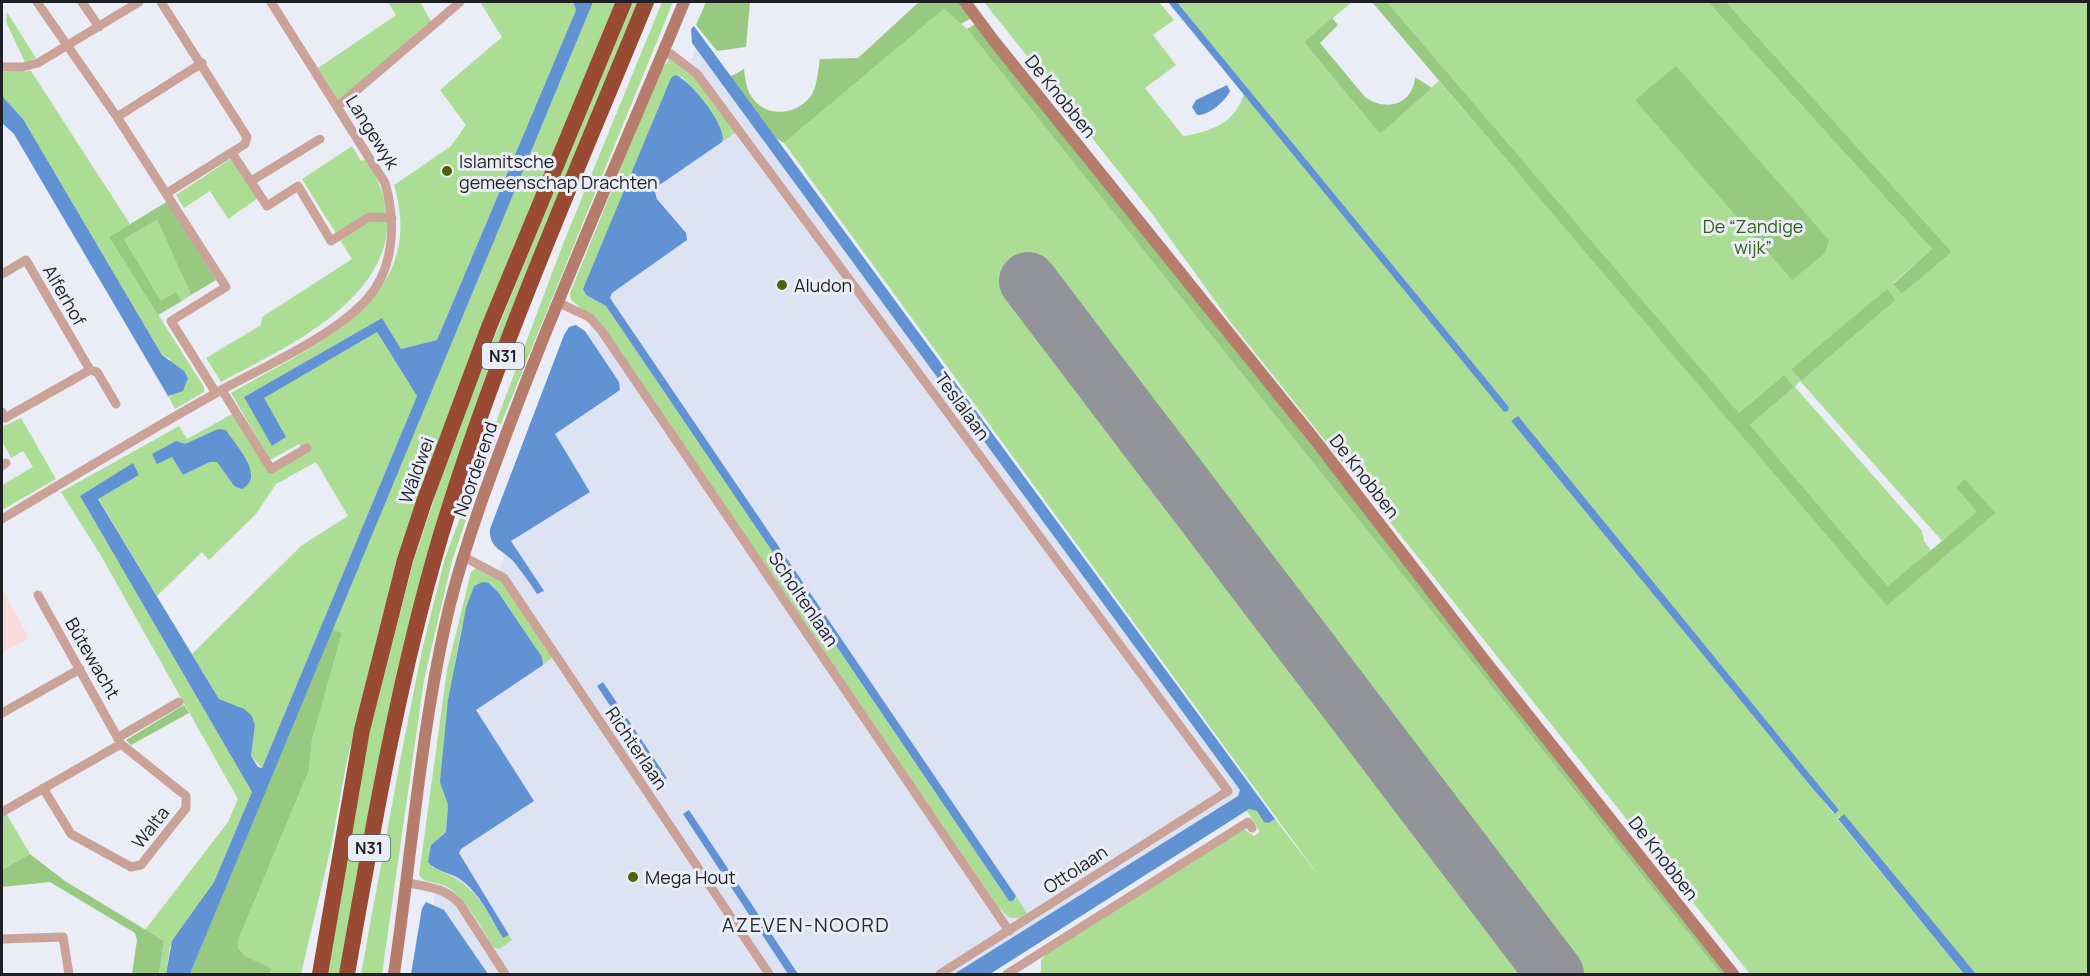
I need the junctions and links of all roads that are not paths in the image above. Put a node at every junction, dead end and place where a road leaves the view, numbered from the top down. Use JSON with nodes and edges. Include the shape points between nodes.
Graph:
{"nodes":[{"id":1,"x":36,"y":2,"type":"edge"},
{"id":2,"x":82,"y":2,"type":"edge"},
{"id":3,"x":136,"y":2,"type":"edge"},
{"id":4,"x":161,"y":2,"type":"edge"},
{"id":5,"x":271,"y":2,"type":"edge"},
{"id":6,"x":460,"y":2,"type":"edge"},
{"id":7,"x":624,"y":2,"type":"edge"},
{"id":8,"x":646,"y":2,"type":"edge"},
{"id":9,"x":684,"y":2,"type":"edge"},
{"id":10,"x":965,"y":2,"type":"edge"},
{"id":11,"x":99,"y":27,"type":"junction"},
{"id":12,"x":69,"y":46,"type":"junction"},
{"id":13,"x":662,"y":54,"type":"junction"},
{"id":14,"x":202,"y":63,"type":"junction"},
{"id":15,"x":2,"y":67,"type":"edge"},
{"id":16,"x":337,"y":106,"type":"junction"},
{"id":17,"x":117,"y":117,"type":"junction"},
{"id":18,"x":320,"y":139,"type":"dead end"},
{"id":19,"x":231,"y":153,"type":"junction"},
{"id":20,"x":251,"y":181,"type":"junction"},
{"id":21,"x":167,"y":194,"type":"junction"},
{"id":22,"x":392,"y":218,"type":"junction"},
{"id":23,"x":2,"y":274,"type":"edge"},
{"id":24,"x":556,"y":302,"type":"junction"},
{"id":25,"x":90,"y":370,"type":"junction"},
{"id":26,"x":219,"y":392,"type":"junction"},
{"id":27,"x":116,"y":405,"type":"dead end"},
{"id":28,"x":2,"y":412,"type":"edge"},
{"id":29,"x":307,"y":448,"type":"dead end"},
{"id":30,"x":2,"y":519,"type":"edge"},
{"id":31,"x":464,"y":557,"type":"junction"},
{"id":32,"x":38,"y":596,"type":"dead end"},
{"id":33,"x":80,"y":669,"type":"junction"},
{"id":34,"x":179,"y":702,"type":"dead end"},
{"id":35,"x":2,"y":713,"type":"edge"},
{"id":36,"x":120,"y":740,"type":"junction"},
{"id":37,"x":43,"y":788,"type":"junction"},
{"id":38,"x":1227,"y":791,"type":"joint"},
{"id":39,"x":2,"y":810,"type":"edge"},
{"id":40,"x":1252,"y":828,"type":"dead end"},
{"id":41,"x":408,"y":883,"type":"junction"},
{"id":42,"x":335,"y":893,"type":"junction"},
{"id":43,"x":1009,"y":931,"type":"junction"},
{"id":44,"x":2,"y":939,"type":"edge"},
{"id":45,"x":69,"y":975,"type":"edge"},
{"id":46,"x":309,"y":975,"type":"edge"},
{"id":47,"x":320,"y":975,"type":"edge"},
{"id":48,"x":347,"y":975,"type":"edge"},
{"id":49,"x":394,"y":975,"type":"edge"},
{"id":50,"x":505,"y":975,"type":"edge"},
{"id":51,"x":769,"y":975,"type":"edge"},
{"id":52,"x":940,"y":975,"type":"edge"},
{"id":53,"x":1007,"y":975,"type":"edge"},
{"id":54,"x":1733,"y":975,"type":"edge"}],
"edges":[{"from":1,"to":12,"type":"street"},
{"from":2,"to":11,"type":"street"},
{"from":3,"to":11,"type":"street"},
{"from":4,"to":14,"type":"street"},
{"from":5,"to":16,"type":"street","name":"Langewyk"},
{"from":6,"to":16,"type":"street"},
{"from":7,"to":42,"type":"highway","name":"Wâldwei","number":"N31","via":[[489,327],[424,502],[388,618]]},
{"from":8,"to":48,"type":"highway","number":"N31","via":[[505,352],[440,539],[394,722]]},
{"from":9,"to":13,"type":"street","name":"Noorderend"},
{"from":10,"to":54,"type":"street","name":"De Knobben","via":[[1315,440]]},
{"from":11,"to":12,"type":"street"},
{"from":12,"to":15,"type":"street","via":[[38,63]]},
{"from":12,"to":17,"type":"street"},
{"from":13,"to":24,"type":"street","name":"Noorderend"},
{"from":13,"to":38,"type":"street","name":"Teslalaan","via":[[670,54],[698,74]]},
{"from":14,"to":17,"type":"street"},
{"from":14,"to":19,"type":"street","via":[[247,137],[245,144]]},
{"from":16,"to":22,"type":"street","name":"Langewyk","via":[[386,183]]},
{"from":17,"to":21,"type":"street"},
{"from":18,"to":20,"type":"street"},
{"from":19,"to":20,"type":"street"},
{"from":19,"to":21,"type":"street"},
{"from":20,"to":22,"type":"street","via":[[267,206],[298,186],[331,241],[369,217]]},
{"from":21,"to":26,"type":"street","via":[[226,286],[171,321]]},
{"from":22,"to":26,"type":"street","name":"Langewyk","via":[[385,267],[367,299],[318,337]]},
{"from":23,"to":25,"type":"street","name":"Alferhof","via":[[26,260]]},
{"from":24,"to":31,"type":"street","name":"Noorderend","via":[[489,478]]},
{"from":24,"to":43,"type":"street","name":"Scholtenlaan","via":[[589,317],[601,330]]},
{"from":25,"to":27,"type":"street","name":"Alferhof","via":[[97,372]]},
{"from":25,"to":28,"type":"street","via":[[5,418]]},
{"from":26,"to":29,"type":"street","via":[[271,470]]},
{"from":26,"to":30,"type":"street","name":"Langewyk"},
{"from":31,"to":41,"type":"street","name":"Noorderend","via":[[435,678]]},
{"from":31,"to":51,"type":"street","name":"Richterlaan","via":[[504,578]]},
{"from":32,"to":33,"type":"street","name":"Bûtewacht"},
{"from":33,"to":35,"type":"street"},
{"from":33,"to":36,"type":"street","name":"Bûtewacht"},
{"from":34,"to":36,"type":"street"},
{"from":36,"to":37,"type":"street"},
{"from":36,"to":37,"type":"street","name":"Walta","via":[[186,796],[186,808],[141,865],[131,867],[71,834]]},
{"from":37,"to":39,"type":"street"},
{"from":38,"to":43,"type":"street","name":"Ottolaan"},
{"from":40,"to":53,"type":"street","via":[[1248,822],[1031,965]]},
{"from":41,"to":49,"type":"street","name":"Noorderend"},
{"from":41,"to":50,"type":"street","via":[[433,886],[450,894]]},
{"from":42,"to":46,"type":"highway","number":"N31"},
{"from":42,"to":47,"type":"highway","name":"Wâldwei","number":"N31"},
{"from":43,"to":52,"type":"street","name":"Ottolaan"},
{"from":44,"to":45,"type":"street","via":[[63,938]]}]}
